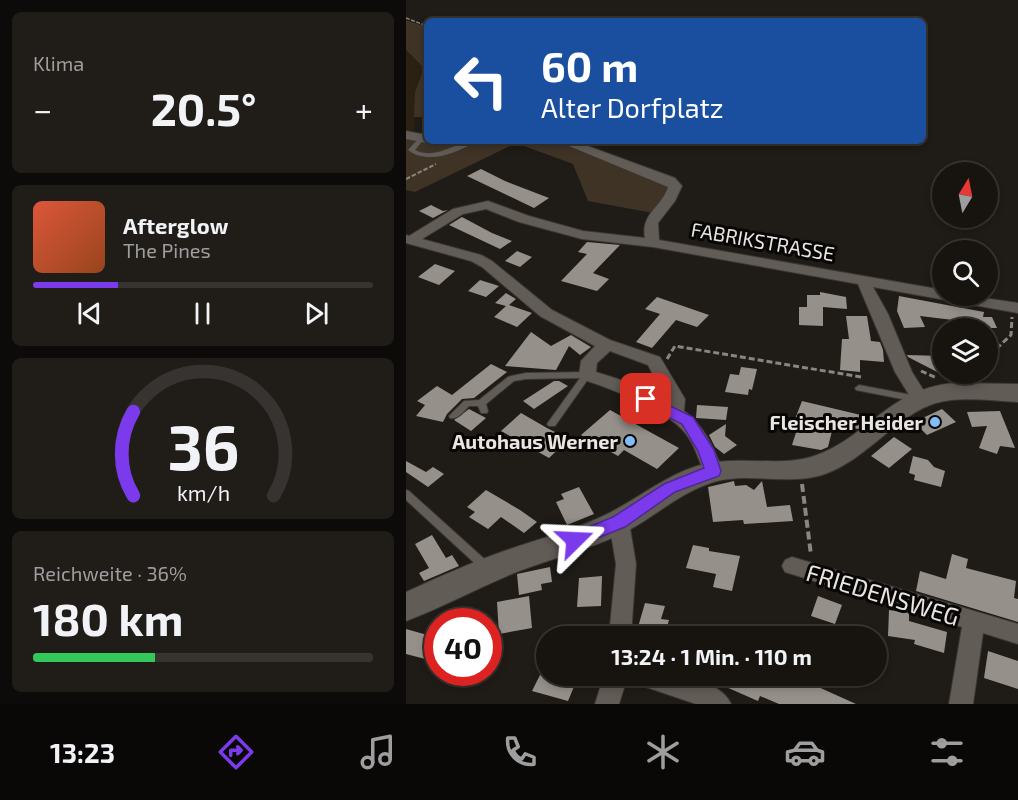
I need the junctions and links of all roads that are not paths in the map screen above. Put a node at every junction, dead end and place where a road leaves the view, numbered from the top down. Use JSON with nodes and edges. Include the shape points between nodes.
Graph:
{"nodes":[{"id":1,"x":406,"y":135,"type":"edge"},
{"id":2,"x":424,"y":139,"type":"edge"},
{"id":3,"x":465,"y":144,"type":"edge"},
{"id":4,"x":571,"y":144,"type":"edge"},
{"id":5,"x":409,"y":239,"type":"edge"},
{"id":6,"x":653,"y":243,"type":"junction"},
{"id":7,"x":866,"y":282,"type":"junction"},
{"id":8,"x":932,"y":293,"type":"edge"},
{"id":9,"x":998,"y":305,"type":"edge"},
{"id":10,"x":1015,"y":308,"type":"edge"},
{"id":11,"x":606,"y":345,"type":"junction"},
{"id":12,"x":587,"y":375,"type":"junction"},
{"id":13,"x":859,"y":388,"type":"dead end"},
{"id":14,"x":1018,"y":393,"type":"edge"},
{"id":15,"x":920,"y":399,"type":"junction"},
{"id":16,"x":675,"y":413,"type":"junction"},
{"id":17,"x":453,"y":416,"type":"dead end"},
{"id":18,"x":552,"y":424,"type":"dead end"},
{"id":19,"x":713,"y":471,"type":"junction"},
{"id":20,"x":406,"y":494,"type":"edge"},
{"id":21,"x":619,"y":522,"type":"junction"},
{"id":22,"x":792,"y":566,"type":"dead end"},
{"id":23,"x":489,"y":570,"type":"junction"},
{"id":24,"x":406,"y":607,"type":"edge"},
{"id":25,"x":974,"y":621,"type":"junction"},
{"id":26,"x":621,"y":626,"type":"edge"},
{"id":27,"x":1018,"y":634,"type":"edge"},
{"id":28,"x":613,"y":686,"type":"edge"},
{"id":29,"x":676,"y":686,"type":"edge"},
{"id":30,"x":607,"y":704,"type":"edge"},
{"id":31,"x":720,"y":704,"type":"edge"},
{"id":32,"x":961,"y":704,"type":"edge"}],
"edges":[{"from":1,"to":2,"type":"street"},
{"from":2,"to":3,"type":"lane","via":[[412,150],[416,154],[435,155]]},
{"from":4,"to":6,"type":"street","via":[[662,177],[674,186],[674,193],[648,229]]},
{"from":5,"to":6,"type":"street","name":"FABRIKSTRASSE","via":[[480,204],[582,235]]},
{"from":5,"to":11,"type":"street","via":[[476,258],[546,313]]},
{"from":6,"to":7,"type":"street","name":"FABRIKSTRASSE"},
{"from":7,"to":8,"type":"street","name":"FABRIKSTRASSE"},
{"from":7,"to":15,"type":"street","via":[[904,378]]},
{"from":9,"to":10,"type":"street","name":"FABRIKSTRASSE"},
{"from":11,"to":12,"type":"street","via":[[589,361]]},
{"from":11,"to":16,"type":"street","via":[[654,361],[676,399]]},
{"from":12,"to":16,"type":"street"},
{"from":12,"to":17,"type":"lane","via":[[511,379],[483,407],[467,403]]},
{"from":12,"to":18,"type":"lane"},
{"from":13,"to":15,"type":"lane"},
{"from":14,"to":15,"type":"street","via":[[968,393]]},
{"from":15,"to":19,"type":"street","via":[[855,446],[817,466]]},
{"from":16,"to":19,"type":"street","via":[[688,421],[706,450]]},
{"from":19,"to":21,"type":"street","via":[[670,488]]},
{"from":20,"to":23,"type":"lane"},
{"from":21,"to":23,"type":"street"},
{"from":21,"to":26,"type":"street","via":[[626,564]]},
{"from":22,"to":25,"type":"street","name":"FRIEDENSWEG"},
{"from":23,"to":24,"type":"street"},
{"from":25,"to":27,"type":"street","name":"FRIEDENSWEG"},
{"from":25,"to":32,"type":"street","name":"FRIEDENSWEG"},
{"from":28,"to":30,"type":"street"},
{"from":29,"to":31,"type":"street"}]}
